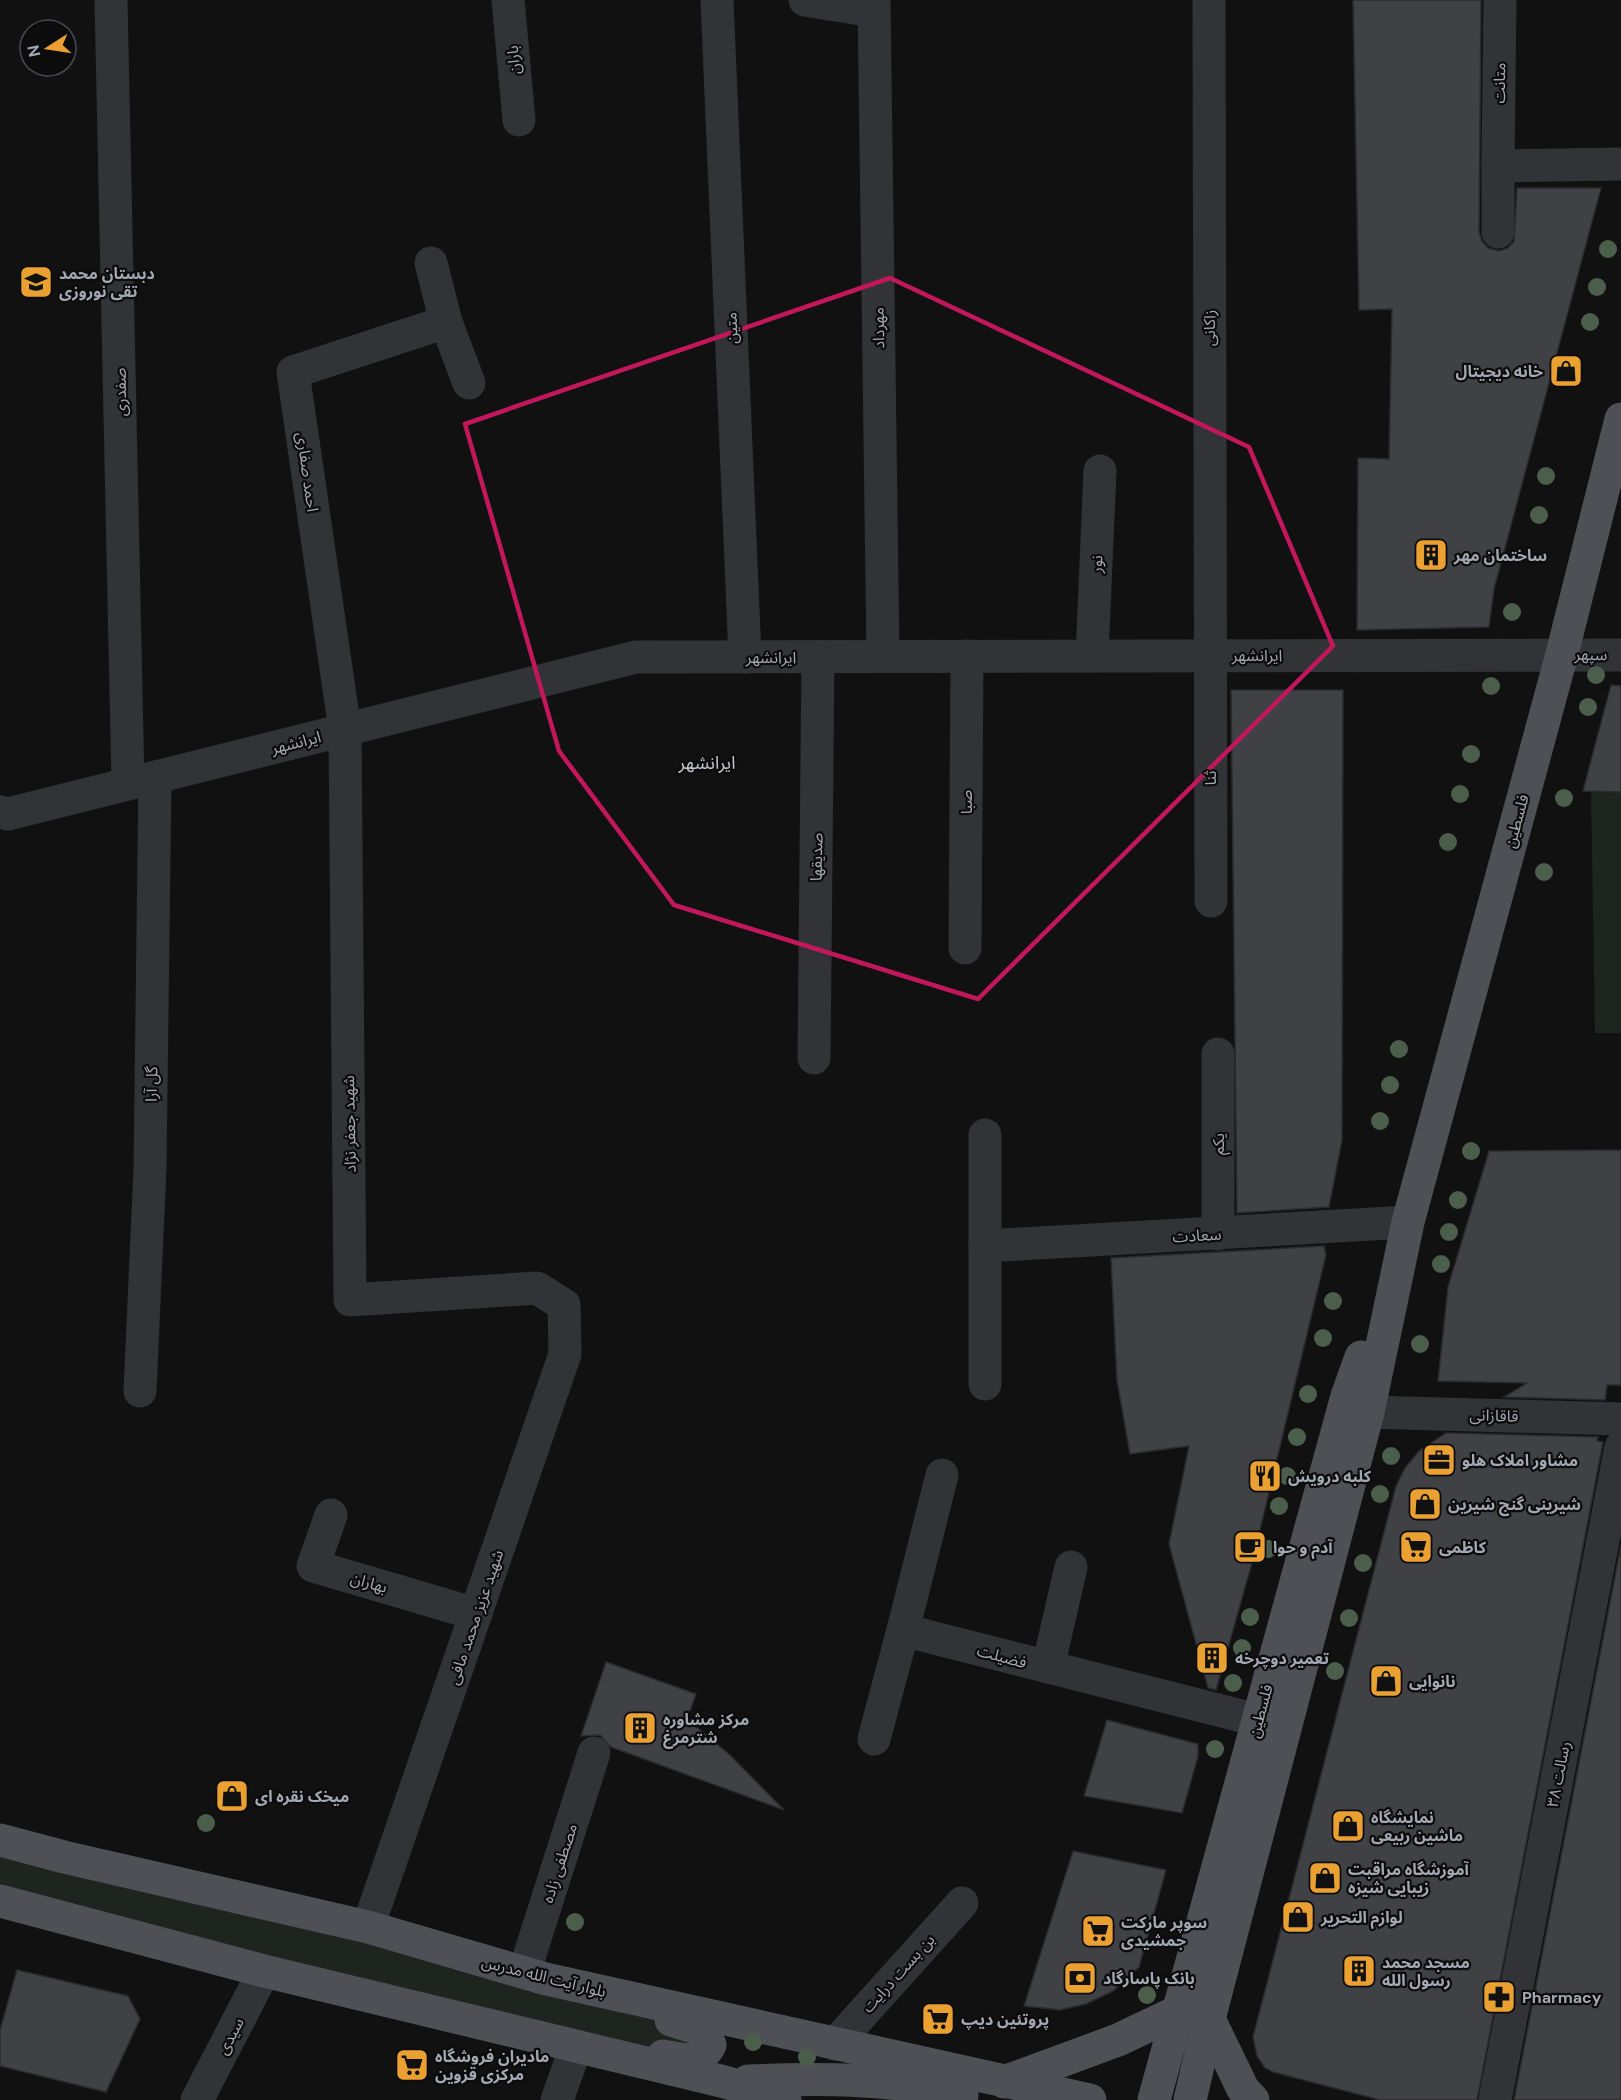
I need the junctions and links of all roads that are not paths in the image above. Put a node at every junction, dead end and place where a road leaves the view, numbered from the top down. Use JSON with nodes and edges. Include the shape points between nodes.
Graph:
{"nodes":[{"id":1,"x":111,"y":0,"type":"edge"},
{"id":2,"x":508,"y":0,"type":"edge"},
{"id":3,"x":717,"y":0,"type":"edge"},
{"id":4,"x":805,"y":0,"type":"edge"},
{"id":5,"x":1209,"y":0,"type":"edge"},
{"id":6,"x":1500,"y":0,"type":"edge"},
{"id":7,"x":874,"y":6,"type":"edge"},
{"id":8,"x":519,"y":120,"type":"dead end"},
{"id":9,"x":1621,"y":164,"type":"edge"},
{"id":10,"x":1498,"y":166,"type":"junction"},
{"id":11,"x":1498,"y":232,"type":"dead end"},
{"id":12,"x":431,"y":263,"type":"dead end"},
{"id":13,"x":446,"y":322,"type":"junction"},
{"id":14,"x":469,"y":382,"type":"dead end"},
{"id":15,"x":1621,"y":418,"type":"edge"},
{"id":16,"x":1100,"y":471,"type":"dead end"},
{"id":17,"x":1562,"y":654,"type":"junction"},
{"id":18,"x":1209,"y":655,"type":"junction"},
{"id":19,"x":1621,"y":655,"type":"edge"},
{"id":20,"x":883,"y":656,"type":"junction"},
{"id":21,"x":967,"y":656,"type":"junction"},
{"id":22,"x":1092,"y":656,"type":"junction"},
{"id":23,"x":745,"y":657,"type":"junction"},
{"id":24,"x":818,"y":657,"type":"junction"},
{"id":25,"x":345,"y":730,"type":"junction"},
{"id":26,"x":142,"y":781,"type":"junction"},
{"id":27,"x":0,"y":812,"type":"edge"},
{"id":28,"x":1211,"y":901,"type":"dead end"},
{"id":29,"x":965,"y":948,"type":"dead end"},
{"id":30,"x":1218,"y":1054,"type":"dead end"},
{"id":31,"x":814,"y":1058,"type":"dead end"},
{"id":32,"x":985,"y":1135,"type":"dead end"},
{"id":33,"x":1408,"y":1222,"type":"junction"},
{"id":34,"x":1218,"y":1234,"type":"junction"},
{"id":35,"x":985,"y":1246,"type":"junction"},
{"id":36,"x":564,"y":1305,"type":"joint"},
{"id":37,"x":985,"y":1384,"type":"dead end"},
{"id":38,"x":140,"y":1391,"type":"dead end"},
{"id":39,"x":1368,"y":1412,"type":"junction"},
{"id":40,"x":1621,"y":1419,"type":"edge"},
{"id":41,"x":1621,"y":1447,"type":"edge"},
{"id":42,"x":942,"y":1475,"type":"dead end"},
{"id":43,"x":331,"y":1515,"type":"dead end"},
{"id":44,"x":1071,"y":1567,"type":"dead end"},
{"id":45,"x":476,"y":1614,"type":"junction"},
{"id":46,"x":903,"y":1630,"type":"junction"},
{"id":47,"x":1048,"y":1667,"type":"junction"},
{"id":48,"x":1257,"y":1720,"type":"junction"},
{"id":49,"x":874,"y":1739,"type":"dead end"},
{"id":50,"x":594,"y":1753,"type":"dead end"},
{"id":51,"x":0,"y":1840,"type":"edge"},
{"id":52,"x":0,"y":1901,"type":"edge"},
{"id":53,"x":962,"y":1902,"type":"dead end"},
{"id":54,"x":368,"y":1927,"type":"junction"},
{"id":55,"x":264,"y":1971,"type":"junction"},
{"id":56,"x":535,"y":1976,"type":"junction"},
{"id":57,"x":1194,"y":2015,"type":"junction"},
{"id":58,"x":537,"y":2037,"type":"junction"},
{"id":59,"x":835,"y":2044,"type":"junction"},
{"id":60,"x":576,"y":2048,"type":"junction"},
{"id":61,"x":725,"y":2082,"type":"junction"},
{"id":62,"x":993,"y":2091,"type":"edge"},
{"id":63,"x":196,"y":2100,"type":"edge"},
{"id":64,"x":557,"y":2100,"type":"edge"},
{"id":65,"x":785,"y":2100,"type":"edge"},
{"id":66,"x":1090,"y":2100,"type":"edge"},
{"id":67,"x":1154,"y":2100,"type":"edge"},
{"id":68,"x":1190,"y":2100,"type":"edge"},
{"id":69,"x":1253,"y":2100,"type":"edge"},
{"id":70,"x":1495,"y":2100,"type":"edge"}],
"edges":[{"from":1,"to":26,"type":"street","name":"صفدری"},
{"from":2,"to":8,"type":"street","name":"باران"},
{"from":3,"to":23,"type":"street","name":"متین"},
{"from":4,"to":7,"type":"street"},
{"from":5,"to":18,"type":"street","name":"زاکانی"},
{"from":6,"to":10,"type":"street","name":"متانت"},
{"from":7,"to":20,"type":"street","name":"مهرداد"},
{"from":9,"to":10,"type":"street"},
{"from":10,"to":11,"type":"street","name":"متانت"},
{"from":12,"to":13,"type":"street"},
{"from":13,"to":14,"type":"street"},
{"from":13,"to":25,"type":"street","name":"احمد صفاری","via":[[293,372]]},
{"from":15,"to":17,"type":"main road","name":"فلسطین"},
{"from":16,"to":22,"type":"street","name":"نور"},
{"from":17,"to":18,"type":"street","name":"ایرانشهر"},
{"from":17,"to":19,"type":"street","name":"سپهر"},
{"from":17,"to":33,"type":"main road","name":"فلسطین"},
{"from":18,"to":22,"type":"street","name":"ایرانشهر"},
{"from":18,"to":28,"type":"street","name":"ثنا"},
{"from":20,"to":21,"type":"street","name":"ایرانشهر"},
{"from":20,"to":24,"type":"street","name":"ایرانشهر"},
{"from":21,"to":22,"type":"street","name":"ایرانشهر"},
{"from":21,"to":29,"type":"street","name":"صبا"},
{"from":23,"to":24,"type":"street","name":"ایرانشهر"},
{"from":23,"to":25,"type":"street","name":"ایرانشهر","via":[[636,657]]},
{"from":24,"to":31,"type":"street","name":"صدیقها"},
{"from":25,"to":26,"type":"street","name":"ایرانشهر"},
{"from":25,"to":36,"type":"street","name":"شهید جعفر نژاد","via":[[350,1300],[537,1288]]},
{"from":26,"to":27,"type":"street","name":"ایرانشهر","via":[[8,814]]},
{"from":26,"to":38,"type":"street","name":"گل آرا","via":[[150,1168]]},
{"from":30,"to":34,"type":"street","name":"یکم"},
{"from":32,"to":35,"type":"street"},
{"from":33,"to":34,"type":"street","name":"سعادت"},
{"from":33,"to":39,"type":"main road","name":"فلسطین"},
{"from":33,"to":48,"type":"main road","name":"فلسطین","via":[[1347,1396]]},
{"from":34,"to":35,"type":"street","name":"سعادت"},
{"from":35,"to":37,"type":"street"},
{"from":36,"to":45,"type":"street","name":"شهید عزیز محمد مافی","via":[[566,1354]]},
{"from":39,"to":40,"type":"street","name":"قاقازانی"},
{"from":39,"to":57,"type":"main road","name":"فلسطین"},
{"from":41,"to":70,"type":"street","name":"۳۸ رسالت"},
{"from":42,"to":46,"type":"street"},
{"from":43,"to":45,"type":"street","name":"بهاران","via":[[313,1566]]},
{"from":44,"to":47,"type":"street"},
{"from":45,"to":54,"type":"street","name":"شهید عزیز محمد مافی"},
{"from":46,"to":47,"type":"street","name":"فضیلت"},
{"from":46,"to":49,"type":"street"},
{"from":47,"to":48,"type":"street","name":"فضیلت"},
{"from":48,"to":57,"type":"main road","name":"فلسطین"},
{"from":50,"to":56,"type":"street","name":"مصطفی زاده"},
{"from":51,"to":54,"type":"main road","name":"بلوار آیت الله مدرس"},
{"from":52,"to":55,"type":"main road"},
{"from":53,"to":59,"type":"street","name":"بن بست درایت"},
{"from":54,"to":56,"type":"main road","name":"بلوار آیت الله مدرس"},
{"from":55,"to":58,"type":"main road"},
{"from":55,"to":63,"type":"street","name":"سیدی"},
{"from":56,"to":58,"type":"main road","via":[[703,2030],[710,2045],[695,2061]]},
{"from":56,"to":59,"type":"main road","name":"بلوار آیت الله مدرس"},
{"from":57,"to":62,"type":"main road","via":[[1118,2040]]},
{"from":57,"to":67,"type":"main road","name":"فلسطین"},
{"from":57,"to":68,"type":"main road","name":"فلسطین"},
{"from":57,"to":69,"type":"main road"},
{"from":58,"to":60,"type":"main road"},
{"from":59,"to":62,"type":"main road","name":"بلوار آیت الله مدرس"},
{"from":60,"to":61,"type":"main road"},
{"from":60,"to":64,"type":"street"},
{"from":61,"to":62,"type":"main road","via":[[807,2078]]},
{"from":61,"to":65,"type":"main road"},
{"from":62,"to":66,"type":"main road","name":"بلوار آیت الله مدرس"}]}
